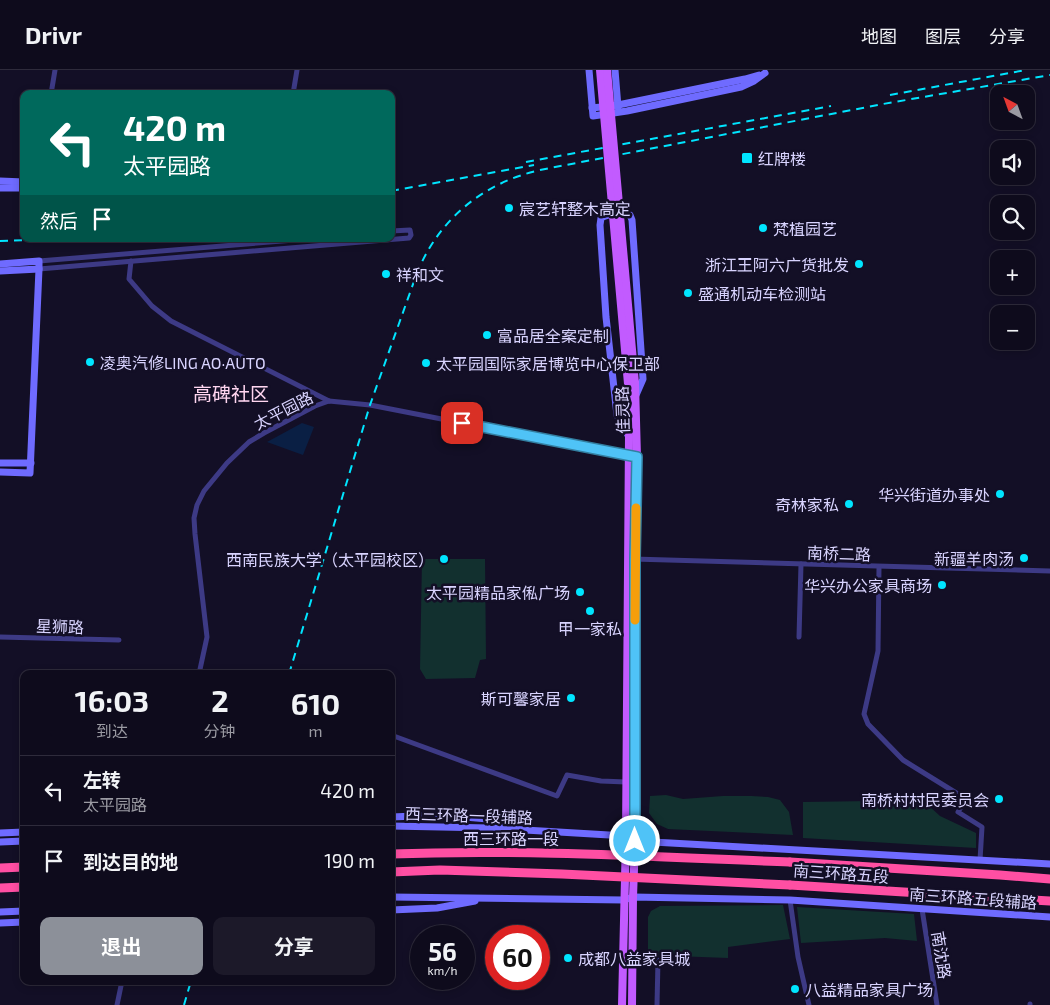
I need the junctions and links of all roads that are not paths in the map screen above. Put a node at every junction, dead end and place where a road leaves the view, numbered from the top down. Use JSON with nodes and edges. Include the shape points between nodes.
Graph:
{"nodes":[{"id":1,"x":54,"y":70,"type":"edge"},
{"id":2,"x":297,"y":70,"type":"edge"},
{"id":3,"x":590,"y":70,"type":"edge"},
{"id":4,"x":600,"y":70,"type":"edge"},
{"id":5,"x":607,"y":70,"type":"edge"},
{"id":6,"x":616,"y":70,"type":"edge"},
{"id":7,"x":767,"y":71,"type":"edge"},
{"id":8,"x":52,"y":90,"type":"edge"},
{"id":9,"x":294,"y":90,"type":"edge"},
{"id":10,"x":618,"y":109,"type":"junction"},
{"id":11,"x":0,"y":181,"type":"edge"},
{"id":12,"x":20,"y":182,"type":"edge"},
{"id":13,"x":0,"y":188,"type":"edge"},
{"id":14,"x":20,"y":188,"type":"edge"},
{"id":15,"x":395,"y":232,"type":"edge"},
{"id":16,"x":395,"y":239,"type":"edge"},
{"id":17,"x":276,"y":242,"type":"edge"},
{"id":18,"x":361,"y":242,"type":"edge"},
{"id":19,"x":131,"y":261,"type":"junction"},
{"id":20,"x":0,"y":264,"type":"edge"},
{"id":21,"x":39,"y":265,"type":"junction"},
{"id":22,"x":0,"y":271,"type":"edge"},
{"id":23,"x":632,"y":383,"type":"junction"},
{"id":24,"x":636,"y":396,"type":"junction"},
{"id":25,"x":329,"y":402,"type":"junction"},
{"id":26,"x":629,"y":437,"type":"junction"},
{"id":27,"x":633,"y":457,"type":"junction"},
{"id":28,"x":0,"y":463,"type":"edge"},
{"id":29,"x":31,"y":463,"type":"junction"},
{"id":30,"x":0,"y":472,"type":"edge"},
{"id":31,"x":631,"y":558,"type":"junction"},
{"id":32,"x":801,"y":564,"type":"junction"},
{"id":33,"x":879,"y":567,"type":"junction"},
{"id":34,"x":1050,"y":572,"type":"edge"},
{"id":35,"x":0,"y":637,"type":"edge"},
{"id":36,"x":799,"y":637,"type":"dead end"},
{"id":37,"x":119,"y":640,"type":"dead end"},
{"id":38,"x":200,"y":670,"type":"edge"},
{"id":39,"x":395,"y":736,"type":"edge"},
{"id":40,"x":626,"y":782,"type":"junction"},
{"id":41,"x":395,"y":817,"type":"edge"},
{"id":42,"x":395,"y":826,"type":"edge"},
{"id":43,"x":529,"y":830,"type":"junction"},
{"id":44,"x":20,"y":832,"type":"edge"},
{"id":45,"x":0,"y":833,"type":"edge"},
{"id":46,"x":626,"y":836,"type":"junction"},
{"id":47,"x":20,"y":841,"type":"edge"},
{"id":48,"x":635,"y":841,"type":"junction"},
{"id":49,"x":0,"y":842,"type":"edge"},
{"id":50,"x":395,"y":854,"type":"edge"},
{"id":51,"x":631,"y":856,"type":"joint"},
{"id":52,"x":980,"y":860,"type":"junction"},
{"id":53,"x":1050,"y":864,"type":"edge"},
{"id":54,"x":20,"y":867,"type":"edge"},
{"id":55,"x":0,"y":868,"type":"edge"},
{"id":56,"x":395,"y":872,"type":"edge"},
{"id":57,"x":630,"y":877,"type":"joint"},
{"id":58,"x":1050,"y":879,"type":"edge"},
{"id":59,"x":20,"y":887,"type":"edge"},
{"id":60,"x":0,"y":888,"type":"edge"},
{"id":61,"x":633,"y":897,"type":"junction"},
{"id":62,"x":395,"y":898,"type":"edge"},
{"id":63,"x":491,"y":898,"type":"junction"},
{"id":64,"x":624,"y":900,"type":"junction"},
{"id":65,"x":790,"y":900,"type":"junction"},
{"id":66,"x":1050,"y":901,"type":"edge"},
{"id":67,"x":922,"y":909,"type":"junction"},
{"id":68,"x":395,"y":910,"type":"edge"},
{"id":69,"x":20,"y":911,"type":"edge"},
{"id":70,"x":0,"y":912,"type":"edge"},
{"id":71,"x":1050,"y":917,"type":"edge"},
{"id":72,"x":20,"y":922,"type":"edge"},
{"id":73,"x":0,"y":923,"type":"edge"},
{"id":74,"x":658,"y":960,"type":"dead end"},
{"id":75,"x":121,"y":985,"type":"edge"},
{"id":76,"x":117,"y":1005,"type":"edge"},
{"id":77,"x":622,"y":1005,"type":"edge"},
{"id":78,"x":632,"y":1005,"type":"edge"},
{"id":79,"x":657,"y":1005,"type":"edge"},
{"id":80,"x":809,"y":1005,"type":"edge"},
{"id":81,"x":937,"y":1005,"type":"edge"}],
"edges":[{"from":1,"to":8,"type":"street"},
{"from":2,"to":9,"type":"street"},
{"from":3,"to":10,"type":"main road","via":[[593,116]]},
{"from":4,"to":23,"type":"main road","name":"佳灵路","bridge":true},
{"from":5,"to":23,"type":"main road","name":"佳灵路","bridge":true},
{"from":6,"to":10,"type":"main road"},
{"from":7,"to":10,"type":"main road"},
{"from":11,"to":12,"type":"main road"},
{"from":13,"to":14,"type":"main road"},
{"from":15,"to":16,"type":"street","via":[[410,230],[411,234],[409,238]]},
{"from":17,"to":21,"type":"street"},
{"from":18,"to":19,"type":"street"},
{"from":19,"to":21,"type":"street"},
{"from":19,"to":25,"type":"street","via":[[129,279],[152,306],[171,320]]},
{"from":20,"to":21,"type":"main road"},
{"from":21,"to":22,"type":"main road"},
{"from":21,"to":29,"type":"main road"},
{"from":23,"to":24,"type":"main road","name":"佳灵路"},
{"from":23,"to":26,"type":"main road","name":"佳灵路"},
{"from":24,"to":26,"type":"main road","via":[[643,379],[632,220],[626,214],[605,216],[601,218],[600,225],[606,317],[617,415]]},
{"from":24,"to":27,"type":"main road","name":"佳灵路"},
{"from":25,"to":27,"type":"street","name":"太平园路","via":[[370,405]]},
{"from":25,"to":38,"type":"street","name":"太平园路","via":[[315,406],[249,442],[227,463],[197,505],[195,534],[207,637]]},
{"from":26,"to":27,"type":"main road","name":"佳灵路"},
{"from":27,"to":31,"type":"main road","name":"佳灵路"},
{"from":28,"to":29,"type":"main road"},
{"from":29,"to":30,"type":"main road","via":[[30,473]]},
{"from":31,"to":32,"type":"street","name":"南桥二路"},
{"from":31,"to":40,"type":"main road","name":"佳灵路"},
{"from":31,"to":48,"type":"main road","name":"佳灵路"},
{"from":32,"to":33,"type":"street","name":"南桥二路"},
{"from":32,"to":36,"type":"street"},
{"from":33,"to":34,"type":"street","name":"南桥二路"},
{"from":33,"to":52,"type":"street","via":[[878,651],[864,714],[868,724],[903,760],[966,799],[958,812],[982,827]]},
{"from":35,"to":37,"type":"street","name":"星狮路"},
{"from":39,"to":40,"type":"street","via":[[557,796],[567,775]]},
{"from":40,"to":46,"type":"main road","name":"佳灵路"},
{"from":41,"to":43,"type":"main road","via":[[441,815],[488,820]]},
{"from":42,"to":43,"type":"main road","name":"西三环路一段辅路"},
{"from":43,"to":46,"type":"main road","name":"西三环路一段辅路"},
{"from":44,"to":45,"type":"main road"},
{"from":46,"to":48,"type":"main road","name":"西三环路一段辅路"},
{"from":46,"to":64,"type":"main road","name":"佳灵路"},
{"from":47,"to":49,"type":"main road"},
{"from":48,"to":52,"type":"main road"},
{"from":48,"to":61,"type":"main road","name":"佳灵路"},
{"from":50,"to":51,"type":"highway","name":"西三环路一段","bridge":true,"via":[[500,852]]},
{"from":51,"to":58,"type":"highway","name":"南三环路五段","bridge":true,"via":[[790,862]]},
{"from":52,"to":53,"type":"main road"},
{"from":54,"to":55,"type":"highway"},
{"from":56,"to":57,"type":"highway","name":"西三环路一段","bridge":true,"via":[[440,870]]},
{"from":57,"to":66,"type":"highway","name":"南三环路五段","bridge":true},
{"from":59,"to":60,"type":"highway"},
{"from":61,"to":64,"type":"main road","name":"南三环路五段辅路"},
{"from":61,"to":65,"type":"main road","name":"南三环路五段辅路"},
{"from":61,"to":78,"type":"main road","name":"佳灵路"},
{"from":62,"to":63,"type":"main road"},
{"from":63,"to":64,"type":"main road"},
{"from":63,"to":68,"type":"main road","via":[[437,908]]},
{"from":64,"to":77,"type":"main road","name":"佳灵路"},
{"from":65,"to":67,"type":"main road","name":"南三环路五段辅路"},
{"from":65,"to":80,"type":"street"},
{"from":67,"to":71,"type":"main road","name":"南三环路五段辅路"},
{"from":67,"to":81,"type":"street","name":"南沈路"},
{"from":69,"to":70,"type":"main road"},
{"from":72,"to":73,"type":"main road"},
{"from":74,"to":79,"type":"street"},
{"from":75,"to":76,"type":"street"}]}
